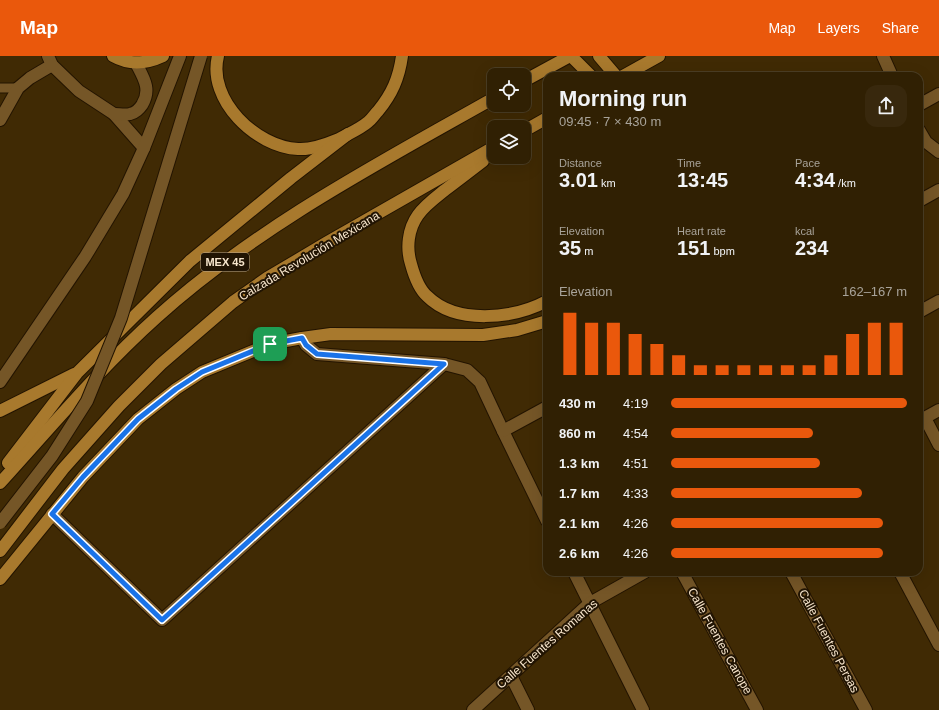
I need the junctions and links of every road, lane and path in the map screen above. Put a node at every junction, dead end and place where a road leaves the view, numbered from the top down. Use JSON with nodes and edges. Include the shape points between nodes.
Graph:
{"nodes":[{"id":1,"x":113,"y":56,"type":"edge"},
{"id":2,"x":163,"y":56,"type":"edge"},
{"id":3,"x":180,"y":56,"type":"edge"},
{"id":4,"x":201,"y":56,"type":"edge"},
{"id":5,"x":218,"y":56,"type":"edge"},
{"id":6,"x":402,"y":56,"type":"edge"},
{"id":7,"x":570,"y":56,"type":"edge"},
{"id":8,"x":599,"y":56,"type":"edge"},
{"id":9,"x":658,"y":56,"type":"edge"},
{"id":10,"x":883,"y":56,"type":"edge"},
{"id":11,"x":50,"y":60,"type":"edge"},
{"id":12,"x":136,"y":63,"type":"junction"},
{"id":13,"x":587,"y":72,"type":"edge"},
{"id":14,"x":613,"y":72,"type":"edge"},
{"id":15,"x":630,"y":72,"type":"edge"},
{"id":16,"x":890,"y":72,"type":"edge"},
{"id":17,"x":531,"y":77,"type":"edge"},
{"id":18,"x":0,"y":88,"type":"edge"},
{"id":19,"x":18,"y":88,"type":"junction"},
{"id":20,"x":939,"y":94,"type":"edge"},
{"id":21,"x":487,"y":102,"type":"edge"},
{"id":22,"x":923,"y":103,"type":"edge"},
{"id":23,"x":114,"y":114,"type":"junction"},
{"id":24,"x":0,"y":120,"type":"edge"},
{"id":25,"x":543,"y":120,"type":"edge"},
{"id":26,"x":531,"y":127,"type":"edge"},
{"id":27,"x":348,"y":134,"type":"junction"},
{"id":28,"x":923,"y":137,"type":"edge"},
{"id":29,"x":144,"y":148,"type":"junction"},
{"id":30,"x":487,"y":151,"type":"edge"},
{"id":31,"x":939,"y":152,"type":"edge"},
{"id":32,"x":487,"y":157,"type":"edge"},
{"id":33,"x":939,"y":190,"type":"edge"},
{"id":34,"x":923,"y":200,"type":"edge"},
{"id":35,"x":939,"y":301,"type":"edge"},
{"id":36,"x":543,"y":303,"type":"edge"},
{"id":37,"x":923,"y":310,"type":"edge"},
{"id":38,"x":543,"y":322,"type":"edge"},
{"id":39,"x":302,"y":338,"type":"junction"},
{"id":40,"x":444,"y":364,"type":"junction"},
{"id":41,"x":77,"y":373,"type":"junction"},
{"id":42,"x":0,"y":382,"type":"edge"},
{"id":43,"x":543,"y":409,"type":"edge"},
{"id":44,"x":939,"y":410,"type":"edge"},
{"id":45,"x":0,"y":411,"type":"edge"},
{"id":46,"x":923,"y":419,"type":"edge"},
{"id":47,"x":923,"y":421,"type":"edge"},
{"id":48,"x":502,"y":431,"type":"junction"},
{"id":49,"x":939,"y":445,"type":"edge"},
{"id":50,"x":0,"y":474,"type":"edge"},
{"id":51,"x":0,"y":483,"type":"edge"},
{"id":52,"x":543,"y":511,"type":"edge"},
{"id":53,"x":52,"y":514,"type":"junction"},
{"id":54,"x":0,"y":523,"type":"edge"},
{"id":55,"x":0,"y":551,"type":"edge"},
{"id":56,"x":576,"y":576,"type":"edge"},
{"id":57,"x":638,"y":576,"type":"edge"},
{"id":58,"x":684,"y":576,"type":"edge"},
{"id":59,"x":793,"y":576,"type":"edge"},
{"id":60,"x":902,"y":576,"type":"edge"},
{"id":61,"x":0,"y":579,"type":"edge"},
{"id":62,"x":590,"y":603,"type":"junction"},
{"id":63,"x":939,"y":645,"type":"edge"},
{"id":64,"x":511,"y":676,"type":"junction"},
{"id":65,"x":473,"y":710,"type":"edge"},
{"id":66,"x":528,"y":710,"type":"edge"},
{"id":67,"x":643,"y":710,"type":"edge"},
{"id":68,"x":757,"y":710,"type":"edge"},
{"id":69,"x":866,"y":710,"type":"edge"}],
"edges":[{"from":1,"to":12,"type":"main road"},
{"from":2,"to":12,"type":"main road"},
{"from":3,"to":29,"type":"street"},
{"from":4,"to":54,"type":"street","bridge":true,"via":[[121,318],[87,401],[52,456]]},
{"from":5,"to":27,"type":"main road","via":[[217,81],[222,94],[228,105],[252,131],[279,145],[298,149],[329,143]]},
{"from":6,"to":27,"type":"main road","via":[[395,85],[389,97],[369,122]]},
{"from":7,"to":13,"type":"main road"},
{"from":7,"to":17,"type":"main road"},
{"from":8,"to":14,"type":"main road"},
{"from":9,"to":15,"type":"main road"},
{"from":10,"to":16,"type":"street"},
{"from":11,"to":19,"type":"street"},
{"from":11,"to":23,"type":"street","via":[[79,90]]},
{"from":12,"to":23,"type":"street","via":[[146,86],[146,98],[141,107],[130,114]]},
{"from":18,"to":19,"type":"lane"},
{"from":19,"to":24,"type":"street"},
{"from":20,"to":22,"type":"street"},
{"from":21,"to":51,"type":"main road","number":"MEX 45","via":[[304,208],[216,268],[118,353]]},
{"from":23,"to":29,"type":"street"},
{"from":25,"to":26,"type":"main road"},
{"from":27,"to":41,"type":"main road","via":[[190,261]]},
{"from":28,"to":31,"type":"street"},
{"from":29,"to":42,"type":"street","via":[[123,194],[93,245]]},
{"from":30,"to":55,"type":"main road","name":"Calzada Revolución Mexicana","number":"MEX 45","via":[[326,242],[233,302],[161,364],[119,406],[63,470]]},
{"from":32,"to":36,"type":"main road","via":[[426,205],[417,215],[410,230],[407,253],[413,273],[426,296],[445,310],[455,313],[496,315],[532,308]]},
{"from":33,"to":34,"type":"street"},
{"from":35,"to":37,"type":"street"},
{"from":38,"to":39,"type":"main road","via":[[517,330],[483,335],[331,334]]},
{"from":39,"to":40,"type":"street","via":[[317,354]]},
{"from":39,"to":53,"type":"main road","via":[[270,344],[202,372],[176,389],[138,419]]},
{"from":40,"to":48,"type":"street","via":[[467,370],[480,382]]},
{"from":40,"to":53,"type":"street","via":[[162,620]]},
{"from":41,"to":45,"type":"main road"},
{"from":41,"to":50,"type":"main road"},
{"from":43,"to":48,"type":"street"},
{"from":44,"to":46,"type":"street"},
{"from":47,"to":49,"type":"street"},
{"from":48,"to":52,"type":"street"},
{"from":53,"to":61,"type":"main road"},
{"from":56,"to":62,"type":"street"},
{"from":57,"to":62,"type":"street","name":"Calle Fuentes Romanas"},
{"from":58,"to":68,"type":"street","name":"Calle Fuentes Canope"},
{"from":59,"to":69,"type":"street","name":"Calle Fuentes Persas"},
{"from":60,"to":63,"type":"street"},
{"from":62,"to":64,"type":"street","name":"Calle Fuentes Romanas"},
{"from":62,"to":67,"type":"street"},
{"from":64,"to":65,"type":"street","name":"Calle Fuentes Romanas"},
{"from":64,"to":66,"type":"street"}]}
